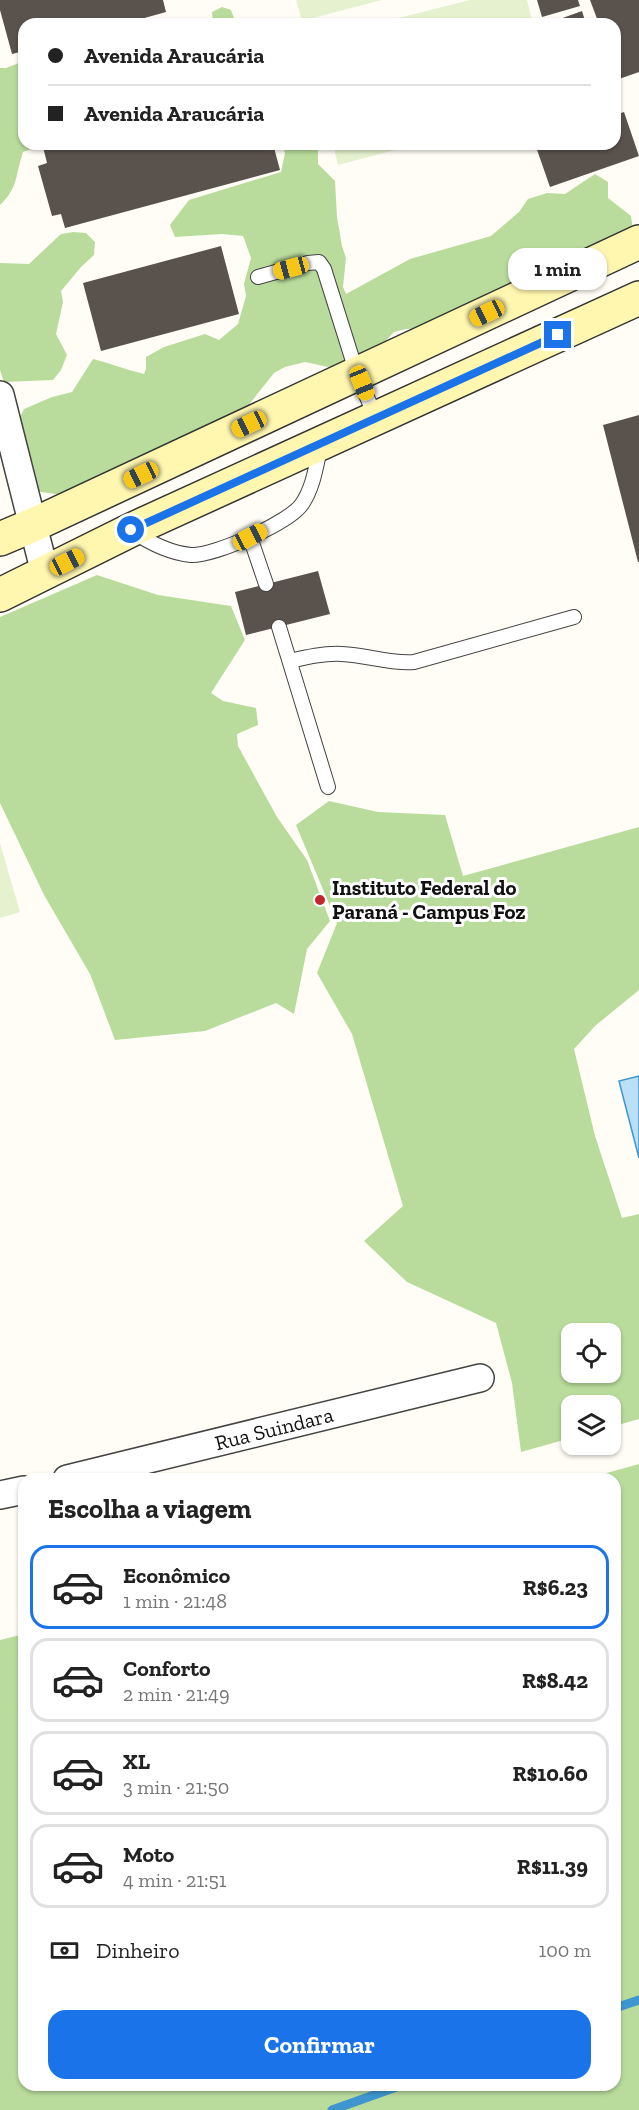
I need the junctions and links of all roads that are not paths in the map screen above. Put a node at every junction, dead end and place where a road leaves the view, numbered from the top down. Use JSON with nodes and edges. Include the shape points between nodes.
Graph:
{"nodes":[{"id":1,"x":639,"y":242,"type":"edge"},
{"id":2,"x":258,"y":277,"type":"dead end"},
{"id":3,"x":639,"y":298,"type":"edge"},
{"id":4,"x":357,"y":374,"type":"junction"},
{"id":5,"x":0,"y":394,"type":"edge"},
{"id":6,"x":376,"y":418,"type":"junction"},
{"id":7,"x":320,"y":443,"type":"junction"},
{"id":8,"x":33,"y":525,"type":"junction"},
{"id":9,"x":131,"y":530,"type":"junction"},
{"id":10,"x":250,"y":537,"type":"junction"},
{"id":11,"x":0,"y":539,"type":"edge"},
{"id":12,"x":45,"y":573,"type":"junction"},
{"id":13,"x":266,"y":584,"type":"dead end"},
{"id":14,"x":0,"y":595,"type":"edge"},
{"id":15,"x":574,"y":617,"type":"dead end"},
{"id":16,"x":279,"y":627,"type":"dead end"},
{"id":17,"x":290,"y":662,"type":"junction"},
{"id":18,"x":328,"y":787,"type":"dead end"},
{"id":19,"x":480,"y":1378,"type":"dead end"},
{"id":20,"x":92,"y":1473,"type":"edge"},
{"id":21,"x":18,"y":1491,"type":"edge"},
{"id":22,"x":0,"y":1495,"type":"edge"}],
"edges":[{"from":1,"to":4,"type":"street"},
{"from":2,"to":4,"type":"lane","via":[[319,262]]},
{"from":3,"to":6,"type":"street"},
{"from":4,"to":6,"type":"lane"},
{"from":4,"to":8,"type":"street"},
{"from":5,"to":8,"type":"street"},
{"from":6,"to":7,"type":"street"},
{"from":7,"to":9,"type":"street"},
{"from":7,"to":10,"type":"lane","via":[[309,491],[301,506],[289,517]]},
{"from":8,"to":11,"type":"street"},
{"from":8,"to":12,"type":"street"},
{"from":9,"to":10,"type":"lane","via":[[158,546],[194,555]]},
{"from":9,"to":12,"type":"street"},
{"from":10,"to":13,"type":"lane"},
{"from":12,"to":14,"type":"street"},
{"from":15,"to":17,"type":"lane","via":[[414,662],[321,654]]},
{"from":16,"to":17,"type":"lane"},
{"from":17,"to":18,"type":"lane"},
{"from":19,"to":20,"type":"street","name":"Rua Suindara"},
{"from":21,"to":22,"type":"street"}]}
